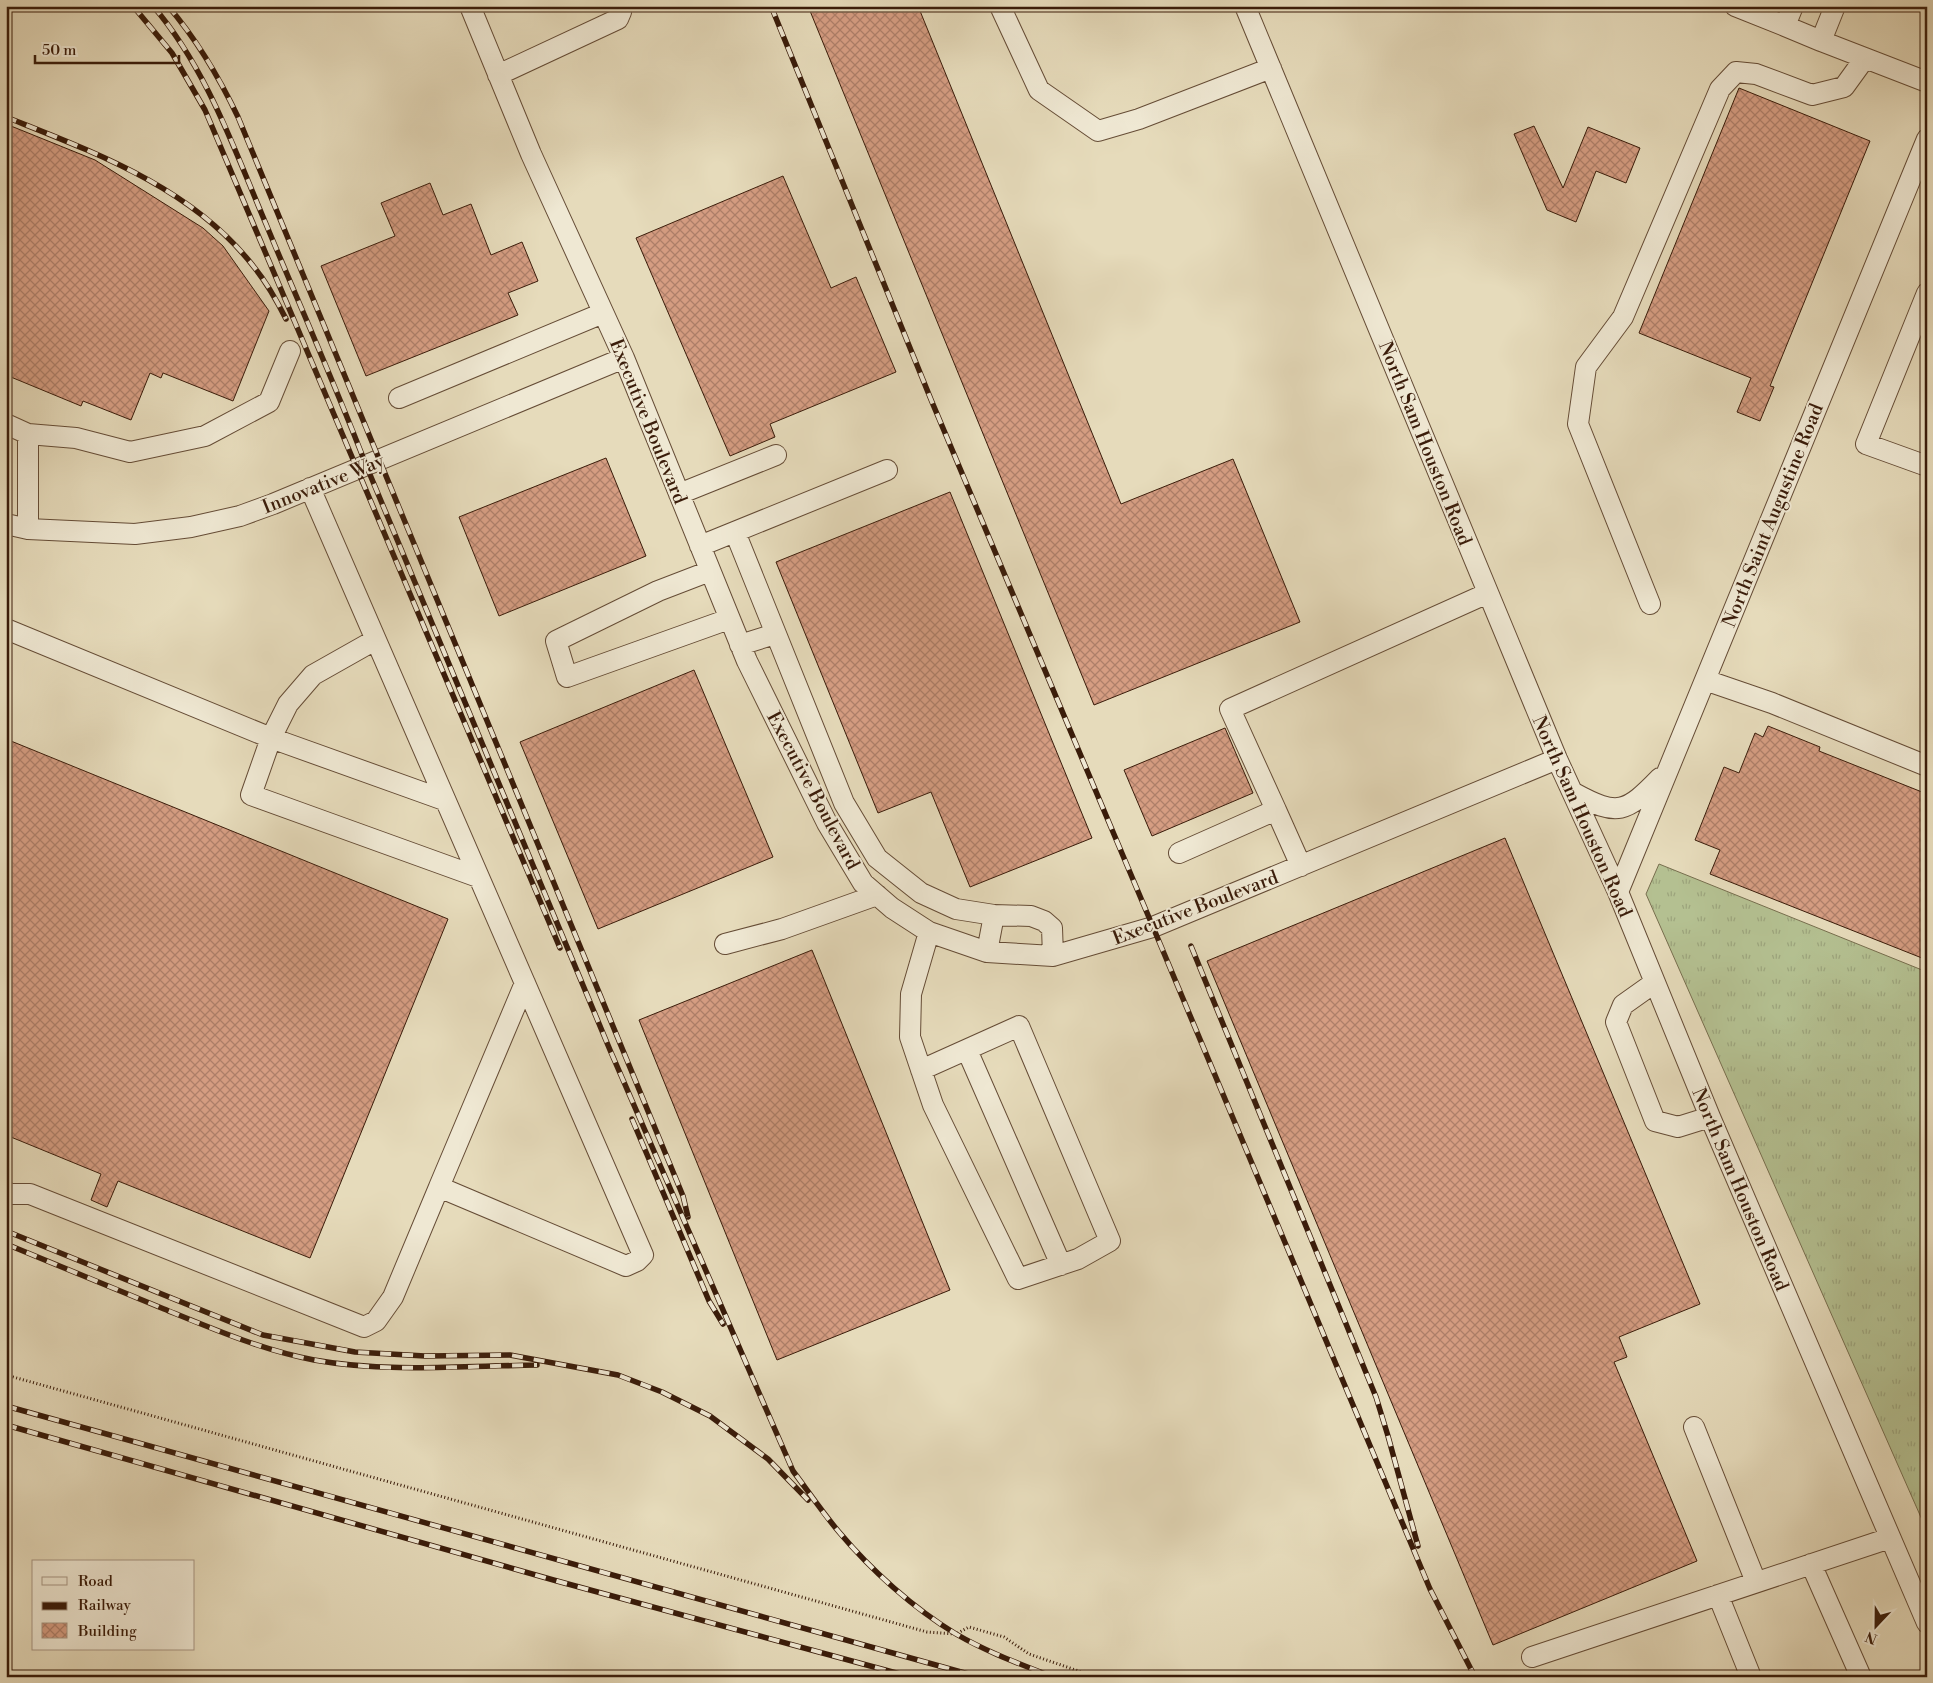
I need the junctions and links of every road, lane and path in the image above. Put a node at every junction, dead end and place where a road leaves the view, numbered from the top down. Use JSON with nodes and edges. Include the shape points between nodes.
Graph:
{"nodes":[{"id":1,"x":618,"y":6,"type":"edge"},
{"id":2,"x":1000,"y":6,"type":"edge"},
{"id":3,"x":1245,"y":6,"type":"edge"},
{"id":4,"x":1735,"y":6,"type":"edge"},
{"id":5,"x":1793,"y":6,"type":"edge"},
{"id":6,"x":1835,"y":6,"type":"edge"},
{"id":7,"x":474,"y":8,"type":"edge"},
{"id":8,"x":1785,"y":26,"type":"junction"},
{"id":9,"x":1821,"y":40,"type":"junction"},
{"id":10,"x":1865,"y":58,"type":"junction"},
{"id":11,"x":1271,"y":68,"type":"junction"},
{"id":12,"x":498,"y":75,"type":"junction"},
{"id":13,"x":1927,"y":82,"type":"edge"},
{"id":14,"x":1927,"y":139,"type":"edge"},
{"id":15,"x":1927,"y":293,"type":"edge"},
{"id":16,"x":603,"y":313,"type":"junction"},
{"id":17,"x":290,"y":351,"type":"dead end"},
{"id":18,"x":624,"y":358,"type":"junction"},
{"id":19,"x":399,"y":398,"type":"dead end"},
{"id":20,"x":6,"y":424,"type":"edge"},
{"id":21,"x":28,"y":434,"type":"junction"},
{"id":22,"x":776,"y":455,"type":"dead end"},
{"id":23,"x":1927,"y":466,"type":"edge"},
{"id":24,"x":887,"y":470,"type":"dead end"},
{"id":25,"x":310,"y":488,"type":"junction"},
{"id":26,"x":679,"y":494,"type":"junction"},
{"id":27,"x":6,"y":524,"type":"edge"},
{"id":28,"x":28,"y":529,"type":"junction"},
{"id":29,"x":735,"y":532,"type":"junction"},
{"id":30,"x":700,"y":546,"type":"junction"},
{"id":31,"x":710,"y":571,"type":"junction"},
{"id":32,"x":1488,"y":593,"type":"junction"},
{"id":33,"x":1650,"y":604,"type":"dead end"},
{"id":34,"x":729,"y":619,"type":"junction"},
{"id":35,"x":6,"y":629,"type":"edge"},
{"id":36,"x":775,"y":634,"type":"junction"},
{"id":37,"x":375,"y":640,"type":"junction"},
{"id":38,"x":740,"y":645,"type":"junction"},
{"id":39,"x":1705,"y":680,"type":"junction"},
{"id":40,"x":271,"y":738,"type":"junction"},
{"id":41,"x":1558,"y":759,"type":"junction"},
{"id":42,"x":1927,"y":766,"type":"edge"},
{"id":43,"x":1669,"y":769,"type":"junction"},
{"id":44,"x":1574,"y":793,"type":"junction"},
{"id":45,"x":444,"y":800,"type":"junction"},
{"id":46,"x":1276,"y":810,"type":"junction"},
{"id":47,"x":1179,"y":853,"type":"dead end"},
{"id":48,"x":878,"y":858,"type":"junction"},
{"id":49,"x":1301,"y":866,"type":"junction"},
{"id":50,"x":858,"y":874,"type":"junction"},
{"id":51,"x":478,"y":877,"type":"junction"},
{"id":52,"x":1618,"y":892,"type":"junction"},
{"id":53,"x":877,"y":895,"type":"junction"},
{"id":54,"x":994,"y":916,"type":"junction"},
{"id":55,"x":929,"y":932,"type":"junction"},
{"id":56,"x":725,"y":944,"type":"dead end"},
{"id":57,"x":987,"y":952,"type":"junction"},
{"id":58,"x":1053,"y":956,"type":"junction"},
{"id":59,"x":524,"y":983,"type":"junction"},
{"id":60,"x":1654,"y":983,"type":"junction"},
{"id":61,"x":967,"y":1050,"type":"junction"},
{"id":62,"x":921,"y":1070,"type":"junction"},
{"id":63,"x":1710,"y":1117,"type":"junction"},
{"id":64,"x":439,"y":1187,"type":"junction"},
{"id":65,"x":6,"y":1192,"type":"edge"},
{"id":66,"x":1061,"y":1265,"type":"junction"},
{"id":67,"x":6,"y":1376,"type":"edge"},
{"id":68,"x":1694,"y":1427,"type":"dead end"},
{"id":69,"x":1890,"y":1538,"type":"junction"},
{"id":70,"x":1811,"y":1564,"type":"junction"},
{"id":71,"x":1756,"y":1582,"type":"junction"},
{"id":72,"x":1718,"y":1595,"type":"junction"},
{"id":73,"x":1927,"y":1623,"type":"edge"},
{"id":74,"x":1532,"y":1657,"type":"dead end"},
{"id":75,"x":1096,"y":1677,"type":"edge"},
{"id":76,"x":1751,"y":1677,"type":"edge"},
{"id":77,"x":1861,"y":1677,"type":"edge"}],
"edges":[{"from":1,"to":12,"type":"street","via":[[618,19]]},
{"from":2,"to":11,"type":"street","via":[[1039,90],[1098,131],[1139,119]]},
{"from":3,"to":11,"type":"street","name":"North Sam Houston Road"},
{"from":4,"to":8,"type":"street"},
{"from":5,"to":8,"type":"street"},
{"from":6,"to":9,"type":"street"},
{"from":7,"to":12,"type":"street","name":"Executive Boulevard"},
{"from":8,"to":9,"type":"street"},
{"from":9,"to":10,"type":"street"},
{"from":10,"to":13,"type":"street"},
{"from":10,"to":33,"type":"street","via":[[1844,87],[1812,95],[1756,74],[1736,72],[1720,89],[1624,317],[1586,367],[1578,424]]},
{"from":11,"to":32,"type":"street","name":"North Sam Houston Road"},
{"from":12,"to":16,"type":"street","name":"Executive Boulevard"},
{"from":14,"to":39,"type":"street","name":"North Saint Augustine Road"},
{"from":15,"to":23,"type":"street","via":[[1866,444]]},
{"from":16,"to":18,"type":"street","name":"Executive Boulevard"},
{"from":16,"to":19,"type":"street"},
{"from":17,"to":21,"type":"street","via":[[269,402],[205,436],[130,452],[76,438]]},
{"from":18,"to":25,"type":"street","name":"Innovative Way"},
{"from":18,"to":26,"type":"street","name":"Executive Boulevard"},
{"from":20,"to":21,"type":"street"},
{"from":21,"to":28,"type":"street"},
{"from":22,"to":26,"type":"street"},
{"from":24,"to":29,"type":"street"},
{"from":25,"to":28,"type":"street","name":"Innovative Way","via":[[240,516],[192,526],[135,534]]},
{"from":25,"to":37,"type":"street"},
{"from":26,"to":30,"type":"street","name":"Executive Boulevard"},
{"from":27,"to":28,"type":"street","name":"Innovative Way"},
{"from":29,"to":30,"type":"street"},
{"from":29,"to":36,"type":"street"},
{"from":30,"to":31,"type":"street","name":"Executive Boulevard"},
{"from":31,"to":34,"type":"street","name":"Executive Boulevard"},
{"from":31,"to":34,"type":"street","via":[[658,591],[556,641],[567,677]]},
{"from":32,"to":41,"type":"street","name":"North Sam Houston Road"},
{"from":32,"to":46,"type":"street","via":[[1230,709]]},
{"from":34,"to":38,"type":"street","name":"Executive Boulevard"},
{"from":35,"to":40,"type":"street"},
{"from":36,"to":38,"type":"street"},
{"from":36,"to":48,"type":"street","via":[[844,804]]},
{"from":37,"to":40,"type":"street","via":[[313,675],[288,704]]},
{"from":37,"to":45,"type":"street"},
{"from":38,"to":50,"type":"street","name":"Executive Boulevard","via":[[827,823]]},
{"from":39,"to":42,"type":"street","via":[[1772,702]]},
{"from":39,"to":43,"type":"street","name":"North Saint Augustine Road"},
{"from":40,"to":45,"type":"street"},
{"from":40,"to":51,"type":"street","via":[[251,796]]},
{"from":41,"to":44,"type":"street","name":"North Sam Houston Road"},
{"from":41,"to":49,"type":"street","name":"Executive Boulevard"},
{"from":43,"to":44,"type":"street","via":[[1639,800],[1622,807],[1606,808]]},
{"from":43,"to":52,"type":"street","name":"North Saint Augustine Road"},
{"from":44,"to":52,"type":"street","name":"North Sam Houston Road"},
{"from":45,"to":51,"type":"street"},
{"from":46,"to":47,"type":"street"},
{"from":46,"to":49,"type":"street"},
{"from":48,"to":50,"type":"street"},
{"from":48,"to":54,"type":"street","via":[[921,893],[956,909]]},
{"from":49,"to":58,"type":"street","name":"Executive Boulevard","via":[[1153,927]]},
{"from":50,"to":53,"type":"street","name":"Executive Boulevard"},
{"from":51,"to":59,"type":"street"},
{"from":52,"to":60,"type":"street","name":"North Sam Houston Road"},
{"from":53,"to":55,"type":"street","name":"Executive Boulevard"},
{"from":53,"to":56,"type":"street","via":[[782,929]]},
{"from":54,"to":57,"type":"street"},
{"from":54,"to":58,"type":"street","via":[[1031,916],[1044,921],[1052,928]]},
{"from":55,"to":57,"type":"street","name":"Executive Boulevard"},
{"from":55,"to":62,"type":"street","via":[[911,994],[910,1036]]},
{"from":57,"to":58,"type":"street","name":"Executive Boulevard"},
{"from":59,"to":64,"type":"street"},
{"from":59,"to":64,"type":"street","via":[[643,1255],[626,1266]]},
{"from":60,"to":63,"type":"street","name":"North Sam Houston Road"},
{"from":60,"to":63,"type":"street","via":[[1624,1004],[1616,1022],[1655,1122],[1678,1127]]},
{"from":61,"to":62,"type":"street"},
{"from":61,"to":66,"type":"street"},
{"from":61,"to":66,"type":"street","via":[[1019,1026],[1110,1241]]},
{"from":62,"to":66,"type":"street","via":[[933,1105],[1018,1279]]},
{"from":63,"to":69,"type":"street","name":"North Sam Houston Road"},
{"from":64,"to":65,"type":"street","via":[[393,1297],[376,1321],[364,1327],[30,1194]]},
{"from":67,"to":75,"type":"path","via":[[927,1632],[956,1634],[969,1627],[1004,1638],[1029,1654]]},
{"from":68,"to":71,"type":"street"},
{"from":69,"to":70,"type":"street"},
{"from":69,"to":73,"type":"street","name":"North Sam Houston Road"},
{"from":70,"to":71,"type":"street"},
{"from":70,"to":77,"type":"street"},
{"from":71,"to":72,"type":"street"},
{"from":72,"to":74,"type":"street"},
{"from":72,"to":76,"type":"street"}]}
